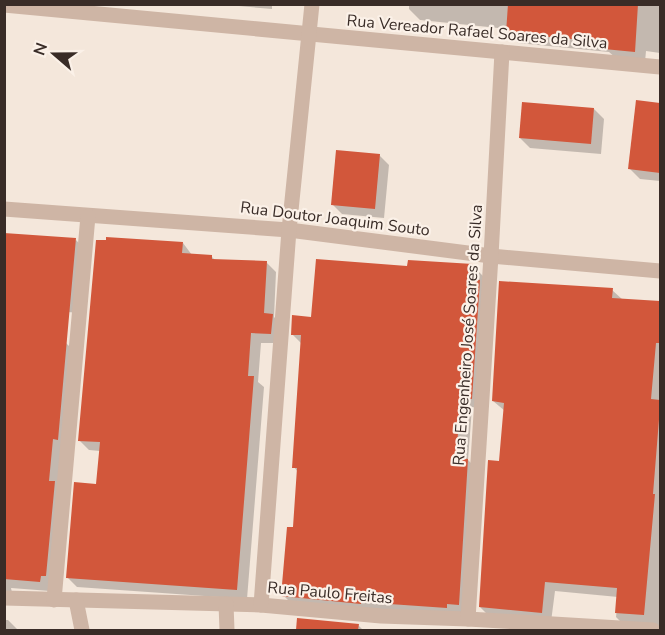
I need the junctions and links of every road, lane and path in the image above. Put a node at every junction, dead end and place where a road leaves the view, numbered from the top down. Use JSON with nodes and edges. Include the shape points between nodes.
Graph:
{"nodes":[{"id":1,"x":312,"y":4,"type":"edge"},
{"id":2,"x":4,"y":5,"type":"edge"},
{"id":3,"x":310,"y":35,"type":"junction"},
{"id":4,"x":502,"y":52,"type":"junction"},
{"id":5,"x":660,"y":67,"type":"edge"},
{"id":6,"x":4,"y":209,"type":"edge"},
{"id":7,"x":88,"y":216,"type":"junction"},
{"id":8,"x":289,"y":230,"type":"junction"},
{"id":9,"x":491,"y":256,"type":"junction"},
{"id":10,"x":660,"y":271,"type":"edge"},
{"id":11,"x":4,"y":598,"type":"edge"},
{"id":12,"x":54,"y":600,"type":"junction"},
{"id":13,"x":76,"y":600,"type":"junction"},
{"id":14,"x":226,"y":604,"type":"junction"},
{"id":15,"x":261,"y":605,"type":"junction"},
{"id":16,"x":468,"y":619,"type":"junction"},
{"id":17,"x":380,"y":623,"type":"edge"},
{"id":18,"x":513,"y":626,"type":"edge"},
{"id":19,"x":82,"y":630,"type":"edge"},
{"id":20,"x":227,"y":630,"type":"edge"},
{"id":21,"x":653,"y":630,"type":"edge"}],
"edges":[{"from":1,"to":3,"type":"street"},
{"from":2,"to":3,"type":"street","name":"Rua Vereador Rafael Soares da Silva"},
{"from":3,"to":4,"type":"street","name":"Rua Vereador Rafael Soares da Silva"},
{"from":3,"to":8,"type":"street"},
{"from":4,"to":5,"type":"street","name":"Rua Vereador Rafael Soares da Silva"},
{"from":4,"to":9,"type":"street","name":"Rua Engenheiro José Soares da Silva"},
{"from":6,"to":7,"type":"street","name":"Rua Doutor Joaquim Souto"},
{"from":7,"to":8,"type":"street","name":"Rua Doutor Joaquim Souto"},
{"from":7,"to":12,"type":"street"},
{"from":8,"to":9,"type":"street","name":"Rua Doutor Joaquim Souto"},
{"from":8,"to":15,"type":"street"},
{"from":9,"to":10,"type":"street","name":"Rua Doutor Joaquim Souto"},
{"from":9,"to":16,"type":"street","name":"Rua Engenheiro José Soares da Silva"},
{"from":11,"to":12,"type":"street","name":"Rua Paulo Freitas"},
{"from":12,"to":13,"type":"street","name":"Rua Paulo Freitas"},
{"from":13,"to":14,"type":"street","name":"Rua Paulo Freitas"},
{"from":13,"to":19,"type":"street"},
{"from":14,"to":15,"type":"street","name":"Rua Paulo Freitas"},
{"from":14,"to":20,"type":"street"},
{"from":15,"to":17,"type":"street","name":"Rua Paulo Freitas"},
{"from":16,"to":17,"type":"street","name":"Rua Paulo Freitas"},
{"from":16,"to":18,"type":"street","name":"Rua Paulo Freitas"},
{"from":18,"to":21,"type":"street","name":"Rua Paulo Freitas"}]}
